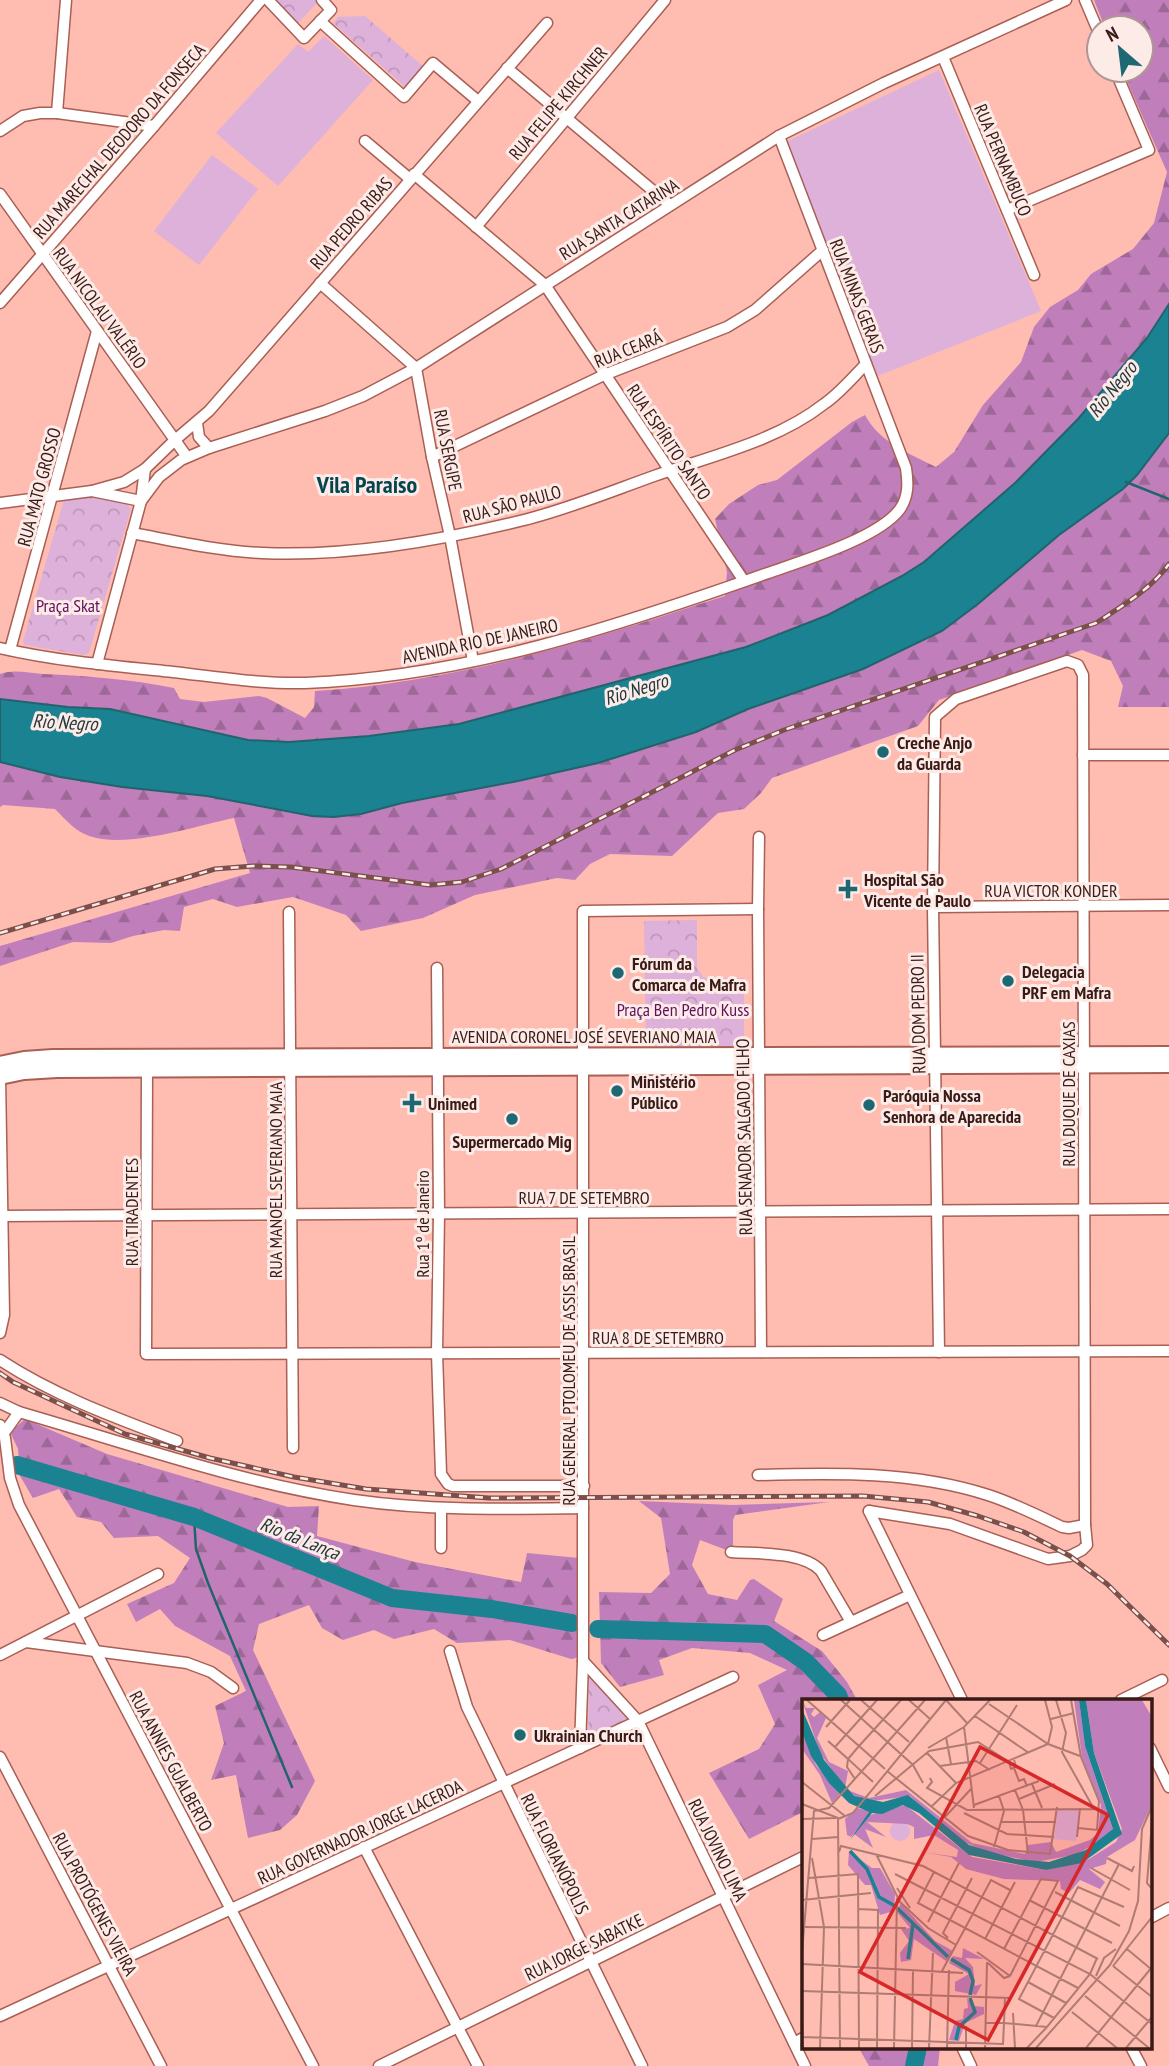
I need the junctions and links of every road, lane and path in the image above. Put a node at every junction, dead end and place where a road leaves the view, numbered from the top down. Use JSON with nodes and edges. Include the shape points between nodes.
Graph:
{"nodes":[{"id":1,"x":66,"y":0,"type":"edge"},
{"id":2,"x":261,"y":0,"type":"edge"},
{"id":3,"x":268,"y":0,"type":"edge"},
{"id":4,"x":322,"y":0,"type":"edge"},
{"id":5,"x":665,"y":0,"type":"edge"},
{"id":6,"x":1066,"y":0,"type":"edge"},
{"id":7,"x":1044,"y":5,"type":"edge"},
{"id":8,"x":320,"y":21,"type":"junction"},
{"id":9,"x":547,"y":23,"type":"dead end"},
{"id":10,"x":943,"y":57,"type":"junction"},
{"id":11,"x":507,"y":68,"type":"junction"},
{"id":12,"x":1121,"y":84,"type":"edge"},
{"id":13,"x":478,"y":101,"type":"junction"},
{"id":14,"x":57,"y":113,"type":"junction"},
{"id":15,"x":566,"y":118,"type":"junction"},
{"id":16,"x":154,"y":126,"type":"junction"},
{"id":17,"x":0,"y":131,"type":"edge"},
{"id":18,"x":779,"y":136,"type":"junction"},
{"id":19,"x":365,"y":141,"type":"dead end"},
{"id":20,"x":412,"y":177,"type":"junction"},
{"id":21,"x":0,"y":194,"type":"edge"},
{"id":22,"x":670,"y":205,"type":"junction"},
{"id":23,"x":1007,"y":210,"type":"junction"},
{"id":24,"x":476,"y":227,"type":"junction"},
{"id":25,"x":823,"y":250,"type":"junction"},
{"id":26,"x":42,"y":254,"type":"junction"},
{"id":27,"x":1034,"y":275,"type":"dead end"},
{"id":28,"x":320,"y":283,"type":"junction"},
{"id":29,"x":545,"y":285,"type":"junction"},
{"id":30,"x":0,"y":303,"type":"edge"},
{"id":31,"x":97,"y":331,"type":"junction"},
{"id":32,"x":866,"y":364,"type":"junction"},
{"id":33,"x":416,"y":368,"type":"junction"},
{"id":34,"x":604,"y":375,"type":"junction"},
{"id":35,"x":197,"y":423,"type":"junction"},
{"id":36,"x":175,"y":440,"type":"junction"},
{"id":37,"x":209,"y":448,"type":"junction"},
{"id":38,"x":187,"y":457,"type":"junction"},
{"id":39,"x":432,"y":457,"type":"junction"},
{"id":40,"x":906,"y":468,"type":"joint"},
{"id":41,"x":145,"y":469,"type":"junction"},
{"id":42,"x":670,"y":470,"type":"junction"},
{"id":43,"x":92,"y":491,"type":"junction"},
{"id":44,"x":52,"y":497,"type":"junction"},
{"id":45,"x":141,"y":501,"type":"junction"},
{"id":46,"x":0,"y":503,"type":"edge"},
{"id":47,"x":132,"y":533,"type":"junction"},
{"id":48,"x":450,"y":536,"type":"junction"},
{"id":49,"x":744,"y":581,"type":"junction"},
{"id":50,"x":5,"y":649,"type":"edge"},
{"id":51,"x":473,"y":661,"type":"junction"},
{"id":52,"x":97,"y":664,"type":"junction"},
{"id":53,"x":935,"y":717,"type":"joint"},
{"id":54,"x":1083,"y":755,"type":"junction"},
{"id":55,"x":1169,"y":755,"type":"edge"},
{"id":56,"x":759,"y":837,"type":"dead end"},
{"id":57,"x":1169,"y":905,"type":"edge"},
{"id":58,"x":1084,"y":906,"type":"junction"},
{"id":59,"x":933,"y":907,"type":"junction"},
{"id":60,"x":758,"y":909,"type":"junction"},
{"id":61,"x":289,"y":912,"type":"dead end"},
{"id":62,"x":437,"y":968,"type":"dead end"},
{"id":63,"x":1169,"y":1054,"type":"edge"},
{"id":64,"x":935,"y":1060,"type":"junction"},
{"id":65,"x":1084,"y":1060,"type":"junction"},
{"id":66,"x":584,"y":1061,"type":"junction"},
{"id":67,"x":759,"y":1061,"type":"junction"},
{"id":68,"x":291,"y":1062,"type":"junction"},
{"id":69,"x":438,"y":1062,"type":"junction"},
{"id":70,"x":0,"y":1064,"type":"edge"},
{"id":71,"x":1169,"y":1065,"type":"edge"},
{"id":72,"x":147,"y":1069,"type":"junction"},
{"id":73,"x":0,"y":1077,"type":"edge"},
{"id":74,"x":1084,"y":1209,"type":"junction"},
{"id":75,"x":1169,"y":1209,"type":"edge"},
{"id":76,"x":937,"y":1210,"type":"junction"},
{"id":77,"x":761,"y":1211,"type":"junction"},
{"id":78,"x":584,"y":1212,"type":"junction"},
{"id":79,"x":439,"y":1213,"type":"junction"},
{"id":80,"x":291,"y":1214,"type":"junction"},
{"id":81,"x":146,"y":1215,"type":"junction"},
{"id":82,"x":1,"y":1216,"type":"edge"},
{"id":83,"x":0,"y":1333,"type":"edge"},
{"id":84,"x":1169,"y":1351,"type":"edge"},
{"id":85,"x":761,"y":1352,"type":"junction"},
{"id":86,"x":939,"y":1352,"type":"junction"},
{"id":87,"x":1084,"y":1352,"type":"junction"},
{"id":88,"x":292,"y":1353,"type":"junction"},
{"id":89,"x":437,"y":1353,"type":"junction"},
{"id":90,"x":584,"y":1353,"type":"junction"},
{"id":91,"x":146,"y":1354,"type":"joint"},
{"id":92,"x":0,"y":1360,"type":"edge"},
{"id":93,"x":0,"y":1403,"type":"edge"},
{"id":94,"x":19,"y":1412,"type":"junction"},
{"id":95,"x":2,"y":1429,"type":"edge"},
{"id":96,"x":177,"y":1441,"type":"dead end"},
{"id":97,"x":293,"y":1448,"type":"dead end"},
{"id":98,"x":758,"y":1475,"type":"dead end"},
{"id":99,"x":583,"y":1486,"type":"junction"},
{"id":100,"x":441,"y":1508,"type":"junction"},
{"id":101,"x":583,"y":1508,"type":"junction"},
{"id":102,"x":1084,"y":1525,"type":"junction"},
{"id":103,"x":441,"y":1549,"type":"dead end"},
{"id":104,"x":730,"y":1552,"type":"dead end"},
{"id":105,"x":158,"y":1574,"type":"dead end"},
{"id":106,"x":911,"y":1595,"type":"junction"},
{"id":107,"x":77,"y":1616,"type":"junction"},
{"id":108,"x":851,"y":1622,"type":"junction"},
{"id":109,"x":823,"y":1635,"type":"dead end"},
{"id":110,"x":26,"y":1642,"type":"junction"},
{"id":111,"x":450,"y":1651,"type":"dead end"},
{"id":112,"x":95,"y":1652,"type":"junction"},
{"id":113,"x":0,"y":1656,"type":"edge"},
{"id":114,"x":583,"y":1661,"type":"junction"},
{"id":115,"x":733,"y":1677,"type":"dead end"},
{"id":116,"x":1162,"y":1680,"type":"dead end"},
{"id":117,"x":233,"y":1688,"type":"dead end"},
{"id":118,"x":962,"y":1699,"type":"edge"},
{"id":119,"x":1126,"y":1699,"type":"edge"},
{"id":120,"x":638,"y":1721,"type":"junction"},
{"id":121,"x":580,"y":1748,"type":"junction"},
{"id":122,"x":1152,"y":1752,"type":"edge"},
{"id":123,"x":0,"y":1757,"type":"edge"},
{"id":124,"x":503,"y":1783,"type":"junction"},
{"id":125,"x":1169,"y":1787,"type":"edge"},
{"id":126,"x":364,"y":1847,"type":"junction"},
{"id":127,"x":802,"y":1857,"type":"edge"},
{"id":128,"x":723,"y":1896,"type":"junction"},
{"id":129,"x":1169,"y":1908,"type":"edge"},
{"id":130,"x":231,"y":1909,"type":"junction"},
{"id":131,"x":1152,"y":1917,"type":"edge"},
{"id":132,"x":591,"y":1962,"type":"junction"},
{"id":133,"x":109,"y":1965,"type":"junction"},
{"id":134,"x":0,"y":2016,"type":"edge"},
{"id":135,"x":458,"y":2027,"type":"junction"},
{"id":136,"x":799,"y":2040,"type":"edge"},
{"id":137,"x":962,"y":2048,"type":"edge"},
{"id":138,"x":1132,"y":2048,"type":"edge"},
{"id":139,"x":162,"y":2066,"type":"edge"},
{"id":140,"x":313,"y":2066,"type":"edge"},
{"id":141,"x":379,"y":2066,"type":"edge"},
{"id":142,"x":478,"y":2066,"type":"edge"},
{"id":143,"x":642,"y":2066,"type":"edge"},
{"id":144,"x":805,"y":2066,"type":"edge"},
{"id":145,"x":971,"y":2066,"type":"edge"},
{"id":146,"x":1141,"y":2066,"type":"edge"}],
"edges":[{"from":1,"to":14,"type":"street"},
{"from":2,"to":16,"type":"street","name":"RUA MARECHAL DEODORO DA FONSECA"},
{"from":3,"to":8,"type":"street","via":[[303,38]]},
{"from":4,"to":8,"type":"street","via":[[331,10]]},
{"from":5,"to":15,"type":"street","name":"RUA FELIPE KIRCHNER"},
{"from":6,"to":7,"type":"street","name":"RUA SANTA CATARINA"},
{"from":7,"to":10,"type":"street","name":"RUA SANTA CATARINA"},
{"from":8,"to":13,"type":"street","via":[[404,97],[433,64]]},
{"from":9,"to":11,"type":"street","name":"RUA PEDRO RIBAS"},
{"from":10,"to":18,"type":"street","name":"RUA SANTA CATARINA"},
{"from":10,"to":23,"type":"street","name":"RUA PERNAMBUCO"},
{"from":11,"to":13,"type":"street","name":"RUA PEDRO RIBAS"},
{"from":11,"to":15,"type":"street"},
{"from":12,"to":23,"type":"street","via":[[1149,150]]},
{"from":13,"to":20,"type":"street","name":"RUA PEDRO RIBAS"},
{"from":14,"to":16,"type":"street"},
{"from":14,"to":17,"type":"street","via":[[23,116]]},
{"from":15,"to":22,"type":"street"},
{"from":15,"to":24,"type":"street","name":"RUA FELIPE KIRCHNER"},
{"from":16,"to":26,"type":"street","name":"RUA MARECHAL DEODORO DA FONSECA"},
{"from":18,"to":22,"type":"street","name":"RUA SANTA CATARINA"},
{"from":18,"to":25,"type":"street","name":"RUA MINAS GERAIS"},
{"from":19,"to":20,"type":"street","name":"RUA ESPÍRITO SANTO"},
{"from":20,"to":24,"type":"street","name":"RUA ESPÍRITO SANTO"},
{"from":20,"to":28,"type":"street","name":"RUA PEDRO RIBAS"},
{"from":21,"to":26,"type":"street","name":"RUA NICOLAU VALÉRIO"},
{"from":22,"to":29,"type":"street","name":"RUA SANTA CATARINA"},
{"from":23,"to":27,"type":"street","name":"RUA PERNAMBUCO"},
{"from":24,"to":29,"type":"street","name":"RUA ESPÍRITO SANTO"},
{"from":25,"to":32,"type":"street","name":"RUA MINAS GERAIS"},
{"from":25,"to":34,"type":"street","name":"RUA CEARÁ","via":[[743,319]]},
{"from":26,"to":30,"type":"street","name":"RUA MARECHAL DEODORO DA FONSECA"},
{"from":26,"to":31,"type":"street","name":"RUA NICOLAU VALÉRIO"},
{"from":28,"to":33,"type":"street"},
{"from":28,"to":35,"type":"street","name":"RUA PEDRO RIBAS"},
{"from":29,"to":33,"type":"street","name":"RUA SANTA CATARINA"},
{"from":29,"to":34,"type":"street","name":"RUA ESPÍRITO SANTO"},
{"from":31,"to":36,"type":"street","name":"RUA NICOLAU VALÉRIO"},
{"from":31,"to":44,"type":"street","name":"RUA MATO GROSSO"},
{"from":32,"to":40,"type":"street","name":"RUA MINAS GERAIS"},
{"from":32,"to":42,"type":"street","name":"RUA SÃO PAULO","via":[[827,403],[796,423]]},
{"from":33,"to":37,"type":"street","name":"RUA SANTA CATARINA","via":[[325,411]]},
{"from":33,"to":39,"type":"street","name":"RUA SERGIPE"},
{"from":34,"to":39,"type":"street","name":"RUA CEARÁ"},
{"from":34,"to":42,"type":"street","name":"RUA ESPÍRITO SANTO"},
{"from":35,"to":36,"type":"street","name":"RUA PEDRO RIBAS"},
{"from":35,"to":37,"type":"street","via":[[199,437]]},
{"from":36,"to":38,"type":"street"},
{"from":36,"to":41,"type":"street"},
{"from":37,"to":38,"type":"street","name":"RUA SANTA CATARINA"},
{"from":38,"to":45,"type":"street","name":"RUA SANTA CATARINA","via":[[159,477]]},
{"from":39,"to":48,"type":"street","name":"RUA SERGIPE"},
{"from":40,"to":49,"type":"street","name":"AVENIDA RIO DE JANEIRO","via":[[905,498],[900,510],[884,523],[839,548]]},
{"from":41,"to":43,"type":"street","via":[[124,482]]},
{"from":41,"to":45,"type":"street"},
{"from":42,"to":48,"type":"street","name":"RUA SÃO PAULO","via":[[525,520]]},
{"from":42,"to":49,"type":"street","name":"RUA ESPÍRITO SANTO"},
{"from":43,"to":44,"type":"street"},
{"from":43,"to":45,"type":"street"},
{"from":44,"to":46,"type":"street"},
{"from":44,"to":50,"type":"street","name":"RUA MATO GROSSO"},
{"from":45,"to":47,"type":"street"},
{"from":47,"to":48,"type":"street","name":"RUA SÃO PAULO","via":[[264,553],[342,550]]},
{"from":47,"to":52,"type":"street"},
{"from":48,"to":51,"type":"street","name":"RUA SERGIPE"},
{"from":49,"to":51,"type":"street","name":"AVENIDA RIO DE JANEIRO","via":[[593,632]]},
{"from":50,"to":52,"type":"street","name":"AVENIDA RIO DE JANEIRO"},
{"from":51,"to":52,"type":"street","name":"AVENIDA RIO DE JANEIRO","via":[[380,677],[305,683]]},
{"from":53,"to":54,"type":"street","name":"RUA DUQUE DE CAXIAS","via":[[957,699],[1067,661],[1078,665],[1083,676]]},
{"from":53,"to":59,"type":"street","name":"RUA DOM PEDRO II"},
{"from":54,"to":55,"type":"street"},
{"from":54,"to":58,"type":"street","name":"RUA DUQUE DE CAXIAS"},
{"from":56,"to":60,"type":"street","name":"RUA SENADOR SALGADO FILHO"},
{"from":57,"to":58,"type":"street","name":"RUA VICTOR KONDER"},
{"from":58,"to":59,"type":"street","name":"RUA VICTOR KONDER"},
{"from":58,"to":65,"type":"street","name":"RUA DUQUE DE CAXIAS"},
{"from":59,"to":64,"type":"street","name":"RUA DOM PEDRO II"},
{"from":60,"to":66,"type":"street","name":"RUA GENERAL PTOLOMEU DE ASSIS BRASIL","via":[[583,911]]},
{"from":60,"to":67,"type":"street","name":"RUA SENADOR SALGADO FILHO"},
{"from":61,"to":68,"type":"street","name":"RUA MANOEL SEVERIANO MAIA"},
{"from":62,"to":69,"type":"street","name":"Rua 1º de Janeiro"},
{"from":63,"to":65,"type":"main road","name":"AVENIDA CORONEL JOSÉ SEVERIANO MAIA"},
{"from":64,"to":65,"type":"main road","name":"AVENIDA CORONEL JOSÉ SEVERIANO MAIA"},
{"from":64,"to":67,"type":"main road","name":"AVENIDA CORONEL JOSÉ SEVERIANO MAIA"},
{"from":64,"to":76,"type":"street","name":"RUA DOM PEDRO II"},
{"from":65,"to":71,"type":"main road","name":"AVENIDA CORONEL JOSÉ SEVERIANO MAIA"},
{"from":65,"to":74,"type":"street","name":"RUA DUQUE DE CAXIAS"},
{"from":66,"to":67,"type":"main road","name":"AVENIDA CORONEL JOSÉ SEVERIANO MAIA"},
{"from":66,"to":69,"type":"main road","name":"AVENIDA CORONEL JOSÉ SEVERIANO MAIA"},
{"from":66,"to":78,"type":"street","name":"RUA GENERAL PTOLOMEU DE ASSIS BRASIL"},
{"from":67,"to":77,"type":"street","name":"RUA SENADOR SALGADO FILHO"},
{"from":68,"to":69,"type":"main road","name":"AVENIDA CORONEL JOSÉ SEVERIANO MAIA"},
{"from":68,"to":70,"type":"main road","name":"AVENIDA CORONEL JOSÉ SEVERIANO MAIA","via":[[53,1057]]},
{"from":68,"to":72,"type":"main road","name":"AVENIDA CORONEL JOSÉ SEVERIANO MAIA"},
{"from":68,"to":80,"type":"street","name":"RUA MANOEL SEVERIANO MAIA"},
{"from":69,"to":79,"type":"street","name":"Rua 1º de Janeiro"},
{"from":72,"to":73,"type":"main road","name":"AVENIDA CORONEL JOSÉ SEVERIANO MAIA","via":[[41,1070]]},
{"from":72,"to":81,"type":"street","name":"RUA TIRADENTES"},
{"from":73,"to":82,"type":"street"},
{"from":74,"to":75,"type":"street","name":"RUA 7 DE SETEMBRO"},
{"from":74,"to":76,"type":"street","name":"RUA 7 DE SETEMBRO"},
{"from":74,"to":87,"type":"street","name":"RUA DUQUE DE CAXIAS"},
{"from":76,"to":77,"type":"street","name":"RUA 7 DE SETEMBRO"},
{"from":76,"to":86,"type":"street","name":"RUA DOM PEDRO II"},
{"from":77,"to":78,"type":"street","name":"RUA 7 DE SETEMBRO"},
{"from":77,"to":85,"type":"street","name":"RUA SENADOR SALGADO FILHO"},
{"from":78,"to":79,"type":"street","name":"RUA 7 DE SETEMBRO"},
{"from":78,"to":90,"type":"street","name":"RUA GENERAL PTOLOMEU DE ASSIS BRASIL"},
{"from":79,"to":80,"type":"street","name":"RUA 7 DE SETEMBRO"},
{"from":79,"to":89,"type":"street","name":"Rua 1º de Janeiro"},
{"from":80,"to":81,"type":"street","name":"RUA 7 DE SETEMBRO"},
{"from":80,"to":88,"type":"street","name":"RUA MANOEL SEVERIANO MAIA"},
{"from":81,"to":82,"type":"street","name":"RUA 7 DE SETEMBRO"},
{"from":81,"to":91,"type":"street","name":"RUA TIRADENTES"},
{"from":82,"to":83,"type":"street","via":[[4,1315]]},
{"from":84,"to":87,"type":"street","name":"RUA 8 DE SETEMBRO"},
{"from":85,"to":86,"type":"street","name":"RUA 8 DE SETEMBRO"},
{"from":85,"to":90,"type":"street","name":"RUA 8 DE SETEMBRO"},
{"from":86,"to":87,"type":"street","name":"RUA 8 DE SETEMBRO"},
{"from":87,"to":102,"type":"street","name":"RUA DUQUE DE CAXIAS"},
{"from":88,"to":89,"type":"street","name":"RUA 8 DE SETEMBRO"},
{"from":88,"to":91,"type":"street","name":"RUA 8 DE SETEMBRO"},
{"from":88,"to":97,"type":"street","name":"RUA MANOEL SEVERIANO MAIA"},
{"from":89,"to":90,"type":"street","name":"RUA 8 DE SETEMBRO"},
{"from":89,"to":99,"type":"street","name":"Rua 1º de Janeiro","via":[[440,1466],[448,1484]]},
{"from":90,"to":99,"type":"street","name":"RUA GENERAL PTOLOMEU DE ASSIS BRASIL"},
{"from":92,"to":96,"type":"street","via":[[59,1394]]},
{"from":93,"to":94,"type":"street"},
{"from":94,"to":95,"type":"street"},
{"from":94,"to":100,"type":"street","via":[[280,1486]]},
{"from":95,"to":107,"type":"street","name":"RUA ANNIES GUALBERTO","via":[[19,1505]]},
{"from":98,"to":102,"type":"street","via":[[932,1481],[1013,1504],[1062,1527]]},
{"from":99,"to":101,"type":"street","name":"RUA GENERAL PTOLOMEU DE ASSIS BRASIL"},
{"from":100,"to":101,"type":"street"},
{"from":100,"to":103,"type":"street"},
{"from":101,"to":114,"type":"street","name":"RUA GENERAL PTOLOMEU DE ASSIS BRASIL"},
{"from":102,"to":106,"type":"street","name":"RUA DUQUE DE CAXIAS","via":[[1087,1545],[1082,1550],[1048,1559],[950,1524],[869,1511]]},
{"from":104,"to":108,"type":"street","via":[[785,1556],[814,1565]]},
{"from":105,"to":107,"type":"street"},
{"from":106,"to":108,"type":"street"},
{"from":106,"to":118,"type":"street"},
{"from":107,"to":110,"type":"street"},
{"from":107,"to":112,"type":"street","name":"RUA ANNIES GUALBERTO"},
{"from":108,"to":109,"type":"street"},
{"from":110,"to":112,"type":"street"},
{"from":110,"to":113,"type":"street"},
{"from":111,"to":124,"type":"street","name":"RUA FLORIANÓPOLIS","via":[[467,1707]]},
{"from":112,"to":117,"type":"street","via":[[187,1663],[211,1672]]},
{"from":112,"to":130,"type":"street","name":"RUA ANNIES GUALBERTO"},
{"from":114,"to":120,"type":"street","name":"RUA JOVINO LIMA"},
{"from":114,"to":121,"type":"street","name":"RUA GENERAL PTOLOMEU DE ASSIS BRASIL"},
{"from":115,"to":120,"type":"street","name":"RUA GOVERNADOR JORGE LACERDA"},
{"from":116,"to":119,"type":"street"},
{"from":120,"to":121,"type":"street","name":"RUA GOVERNADOR JORGE LACERDA"},
{"from":120,"to":128,"type":"street","name":"RUA JOVINO LIMA"},
{"from":121,"to":124,"type":"street","name":"RUA GOVERNADOR JORGE LACERDA"},
{"from":122,"to":125,"type":"street"},
{"from":123,"to":133,"type":"street","name":"RUA PROTÓGENES VIEIRA"},
{"from":124,"to":126,"type":"street","name":"RUA GOVERNADOR JORGE LACERDA"},
{"from":124,"to":132,"type":"street","name":"RUA FLORIANÓPOLIS"},
{"from":126,"to":130,"type":"street","name":"RUA GOVERNADOR JORGE LACERDA"},
{"from":126,"to":135,"type":"street"},
{"from":127,"to":128,"type":"street","name":"RUA JORGE SABATKE"},
{"from":128,"to":132,"type":"street","name":"RUA JORGE SABATKE"},
{"from":128,"to":136,"type":"street","name":"RUA JOVINO LIMA"},
{"from":129,"to":131,"type":"street"},
{"from":130,"to":133,"type":"street","name":"RUA GOVERNADOR JORGE LACERDA"},
{"from":130,"to":140,"type":"street","name":"RUA ANNIES GUALBERTO"},
{"from":132,"to":135,"type":"street","name":"RUA JORGE SABATKE"},
{"from":132,"to":143,"type":"street","name":"RUA FLORIANÓPOLIS"},
{"from":133,"to":134,"type":"street","name":"RUA GOVERNADOR JORGE LACERDA"},
{"from":133,"to":139,"type":"street","name":"RUA PROTÓGENES VIEIRA"},
{"from":135,"to":141,"type":"street","name":"RUA JORGE SABATKE"},
{"from":135,"to":142,"type":"street"},
{"from":136,"to":144,"type":"street","name":"RUA JOVINO LIMA"},
{"from":137,"to":145,"type":"street"},
{"from":138,"to":146,"type":"street"}]}
